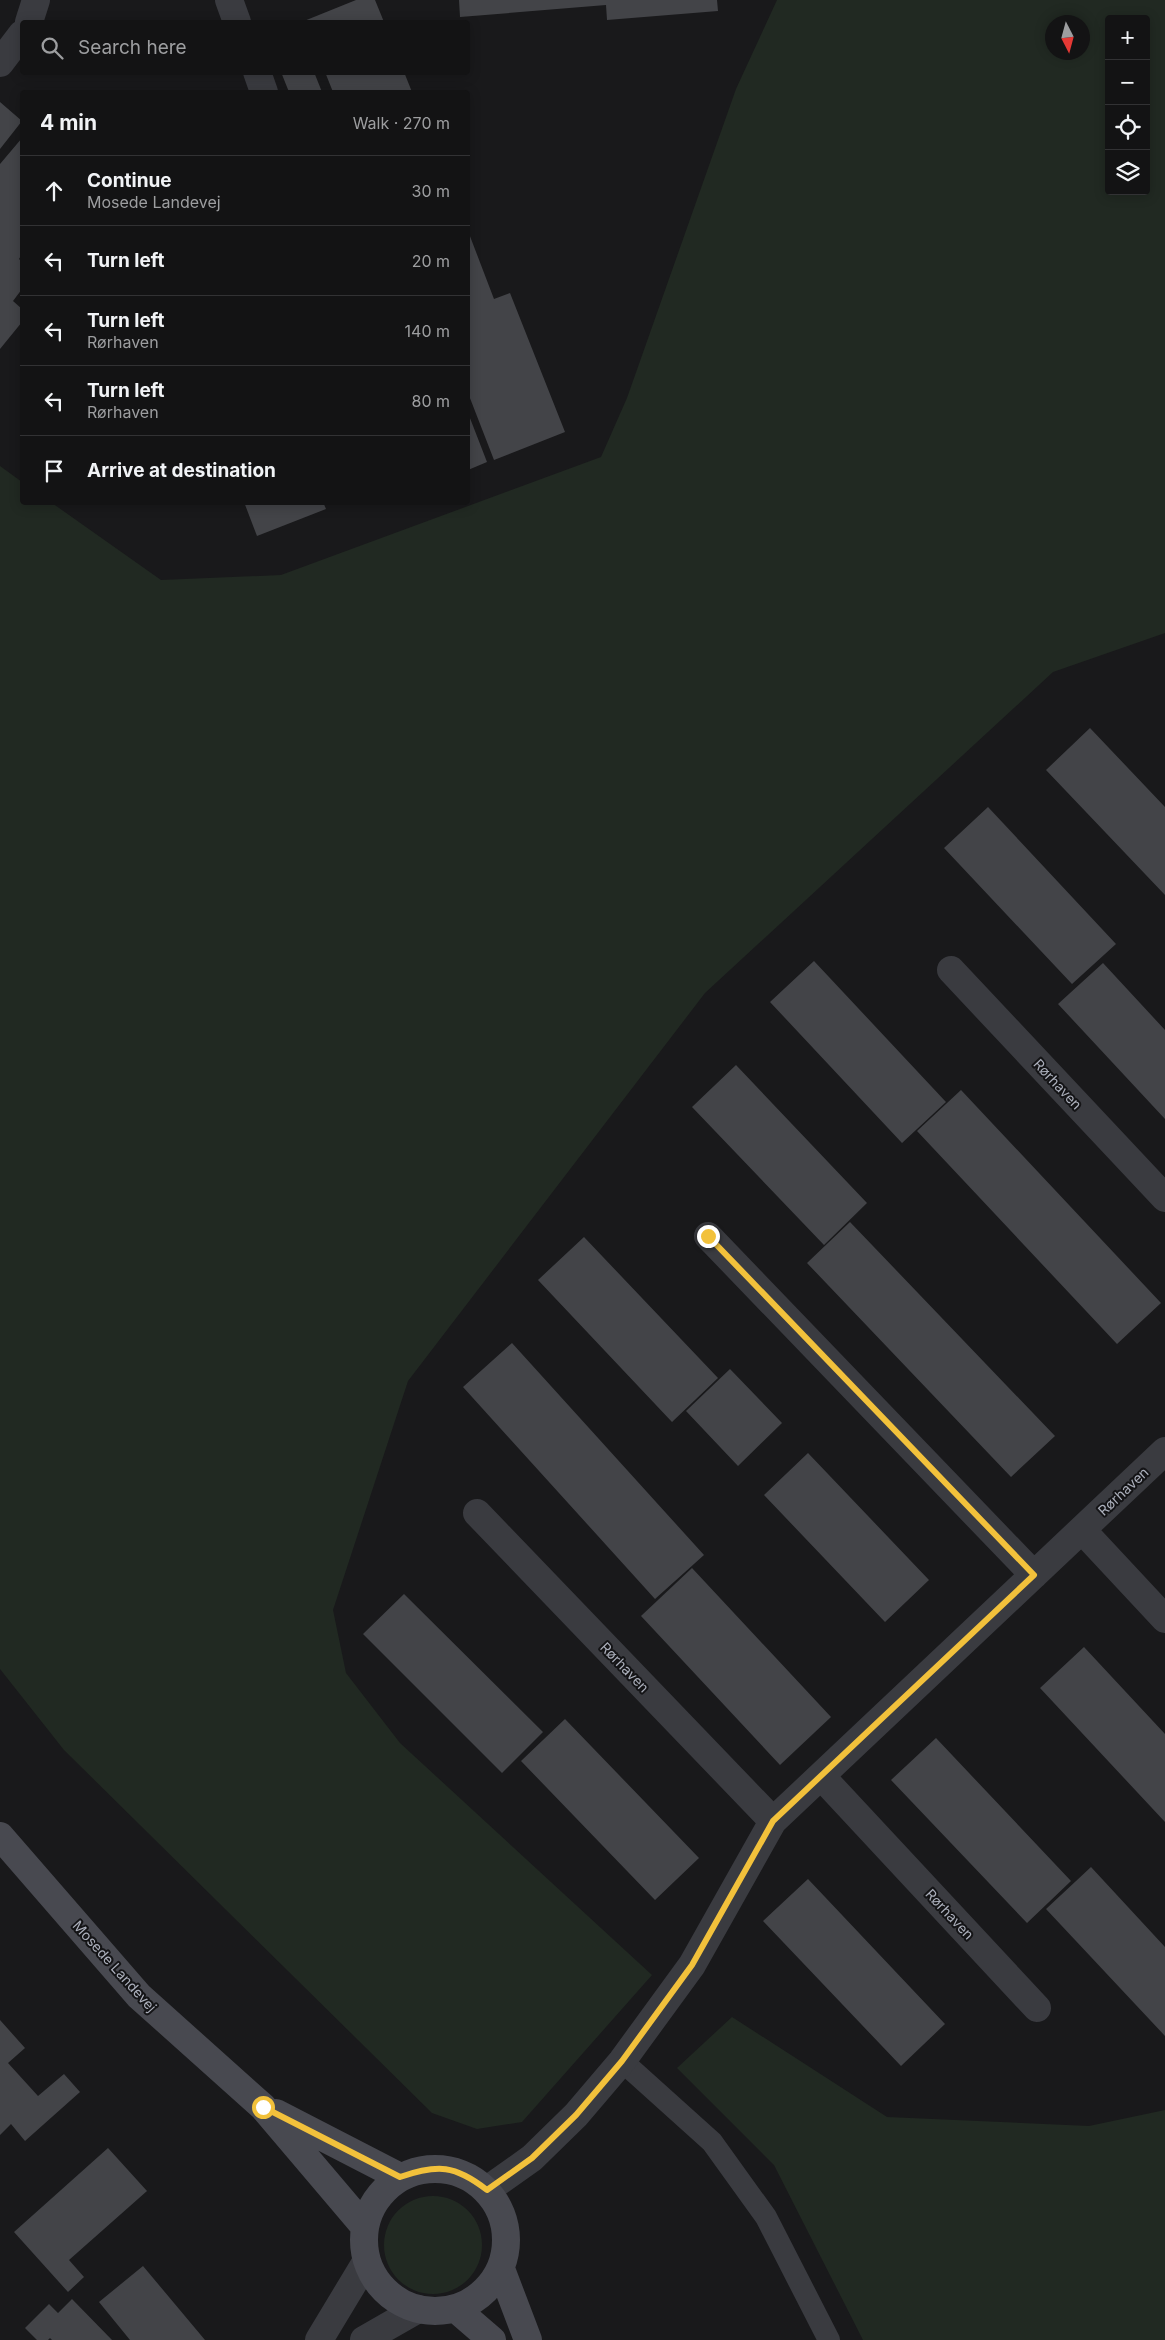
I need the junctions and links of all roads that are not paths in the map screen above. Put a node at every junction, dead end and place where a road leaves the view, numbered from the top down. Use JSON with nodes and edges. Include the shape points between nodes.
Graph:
{"nodes":[{"id":1,"x":36,"y":0,"type":"edge"},
{"id":2,"x":228,"y":0,"type":"edge"},
{"id":3,"x":30,"y":20,"type":"edge"},
{"id":4,"x":236,"y":20,"type":"edge"},
{"id":5,"x":20,"y":37,"type":"edge"},
{"id":6,"x":0,"y":63,"type":"edge"},
{"id":7,"x":258,"y":75,"type":"edge"},
{"id":8,"x":263,"y":90,"type":"edge"},
{"id":9,"x":951,"y":970,"type":"dead end"},
{"id":10,"x":1165,"y":1198,"type":"edge"},
{"id":11,"x":708,"y":1236,"type":"dead end"},
{"id":12,"x":1165,"y":1451,"type":"edge"},
{"id":13,"x":477,"y":1513,"type":"dead end"},
{"id":14,"x":1082,"y":1530,"type":"junction"},
{"id":15,"x":1034,"y":1575,"type":"junction"},
{"id":16,"x":1165,"y":1619,"type":"edge"},
{"id":17,"x":822,"y":1776,"type":"junction"},
{"id":18,"x":773,"y":1821,"type":"junction"},
{"id":19,"x":0,"y":1836,"type":"edge"},
{"id":20,"x":1037,"y":2008,"type":"dead end"},
{"id":21,"x":622,"y":2061,"type":"junction"},
{"id":22,"x":263,"y":2107,"type":"junction"},
{"id":23,"x":400,"y":2177,"type":"junction"},
{"id":24,"x":487,"y":2190,"type":"junction"},
{"id":25,"x":364,"y":2226,"type":"junction"},
{"id":26,"x":366,"y":2262,"type":"junction"},
{"id":27,"x":501,"y":2269,"type":"junction"},
{"id":28,"x":418,"y":2309,"type":"junction"},
{"id":29,"x":456,"y":2309,"type":"junction"},
{"id":30,"x":319,"y":2340,"type":"edge"},
{"id":31,"x":364,"y":2340,"type":"edge"},
{"id":32,"x":492,"y":2340,"type":"edge"},
{"id":33,"x":528,"y":2340,"type":"edge"},
{"id":34,"x":830,"y":2340,"type":"edge"}],
"edges":[{"from":1,"to":3,"type":"street"},
{"from":2,"to":4,"type":"street"},
{"from":5,"to":6,"type":"street"},
{"from":7,"to":8,"type":"street"},
{"from":9,"to":10,"type":"street","name":"Rørhaven"},
{"from":11,"to":15,"type":"street"},
{"from":12,"to":14,"type":"street","name":"Rørhaven"},
{"from":13,"to":18,"type":"street","name":"Rørhaven"},
{"from":14,"to":15,"type":"street","name":"Rørhaven"},
{"from":14,"to":16,"type":"street"},
{"from":15,"to":17,"type":"street","name":"Rørhaven"},
{"from":17,"to":18,"type":"street","name":"Rørhaven"},
{"from":17,"to":20,"type":"street","name":"Rørhaven"},
{"from":18,"to":21,"type":"street","name":"Rørhaven","via":[[692,1965]]},
{"from":19,"to":22,"type":"main road","name":"Mosede Landevej","via":[[139,1996]]},
{"from":21,"to":24,"type":"street","name":"Rørhaven","via":[[576,2115],[532,2158]]},
{"from":21,"to":34,"type":"lane","via":[[712,2142],[766,2218]]},
{"from":22,"to":23,"type":"main road","name":"Mosede Landevej"},
{"from":22,"to":25,"type":"main road","name":"Mosede Landevej"},
{"from":23,"to":24,"type":"main road","via":[[422,2169],[446,2169],[468,2176]]},
{"from":23,"to":25,"type":"main road","via":[[375,2201]]},
{"from":24,"to":27,"type":"main road","via":[[499,2207],[506,2228],[507,2249]]},
{"from":25,"to":26,"type":"main road"},
{"from":26,"to":28,"type":"main road","via":[[386,2292],[401,2303]]},
{"from":26,"to":30,"type":"street"},
{"from":27,"to":29,"type":"main road","via":[[490,2287]]},
{"from":27,"to":33,"type":"main road"},
{"from":28,"to":29,"type":"main road"},
{"from":28,"to":31,"type":"street"},
{"from":29,"to":32,"type":"main road"}]}
